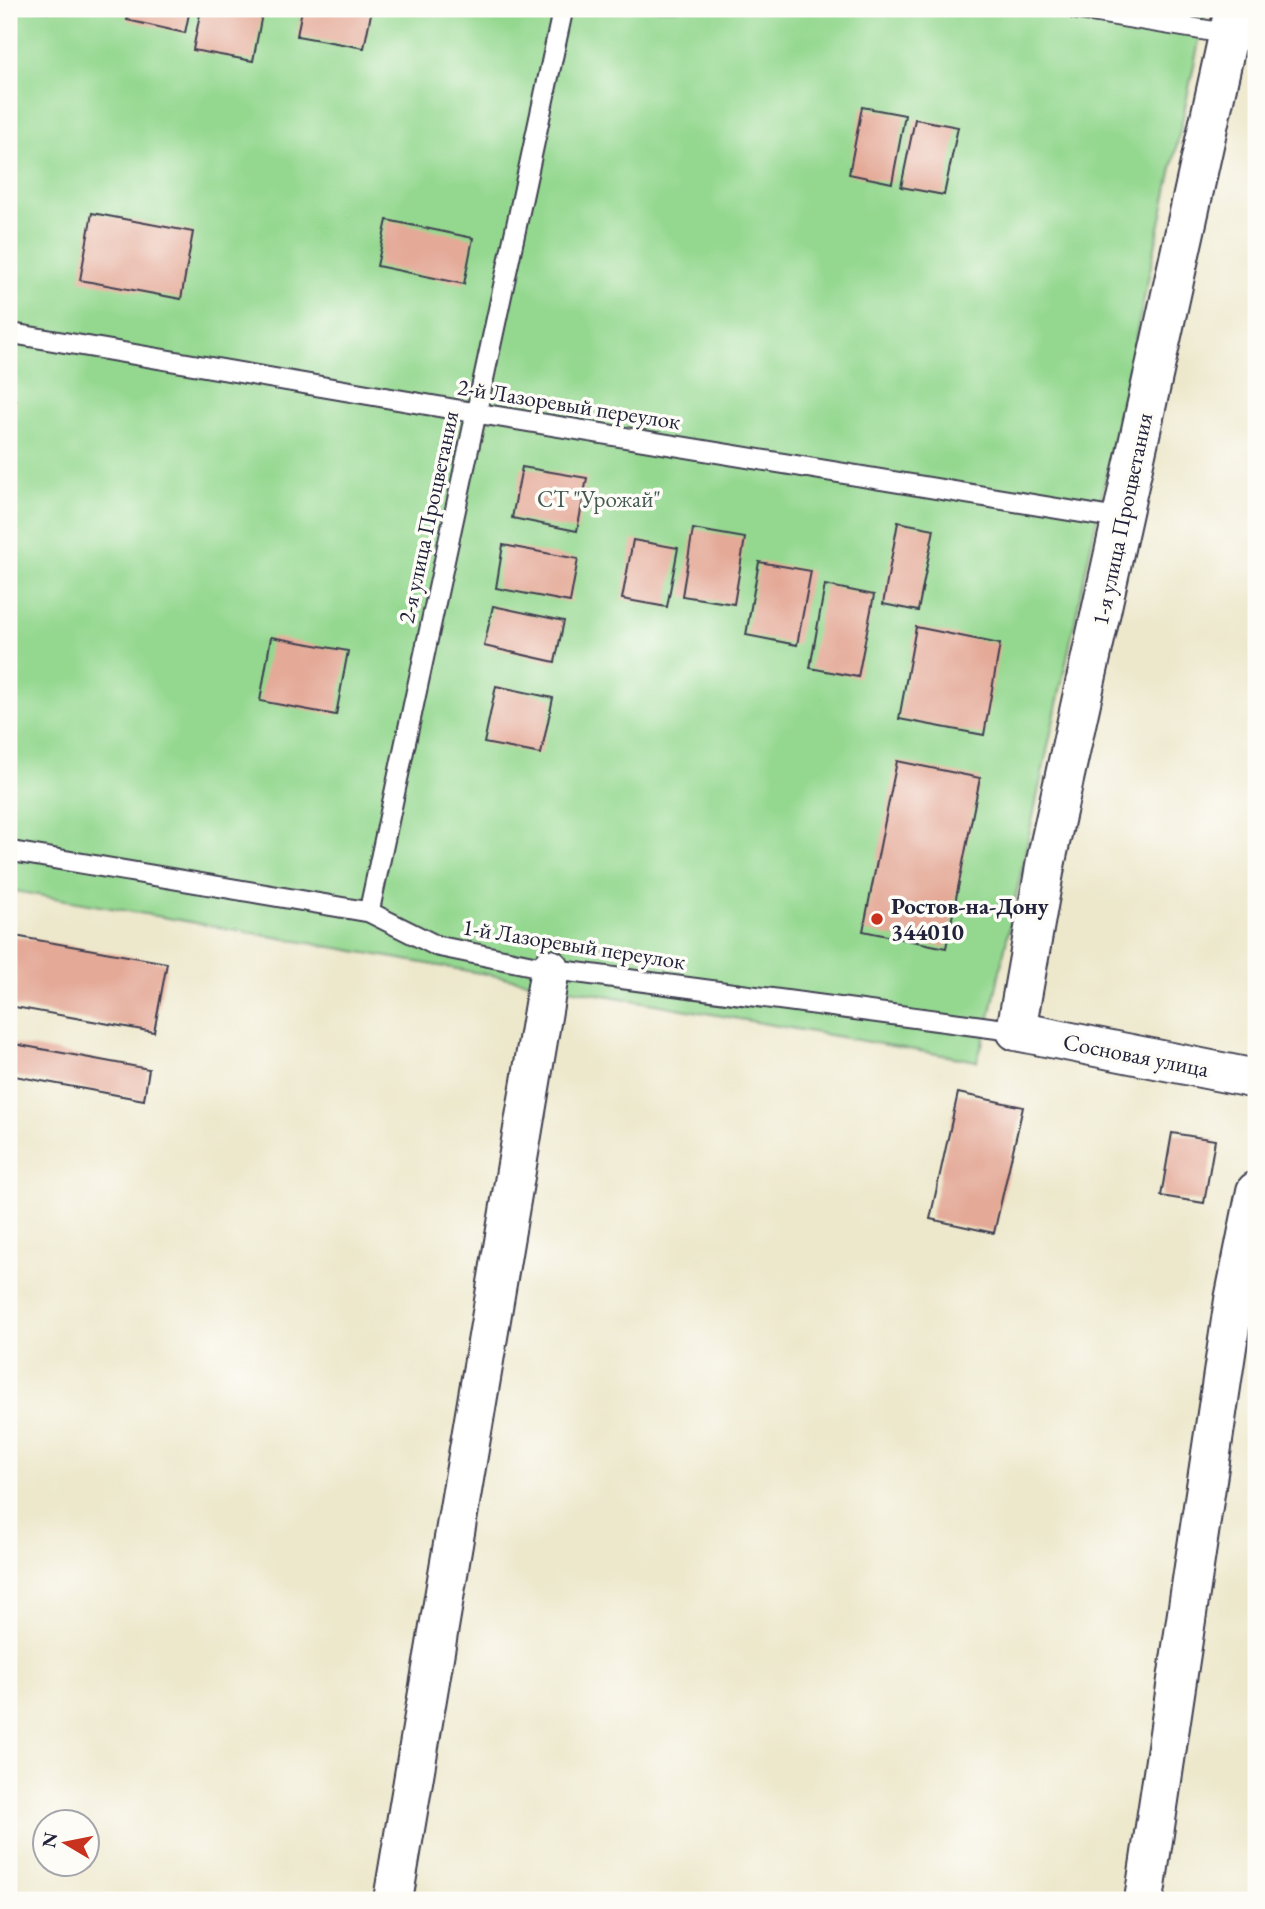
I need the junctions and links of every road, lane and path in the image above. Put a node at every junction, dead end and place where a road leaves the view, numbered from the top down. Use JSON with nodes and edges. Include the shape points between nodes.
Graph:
{"nodes":[{"id":1,"x":562,"y":9,"type":"edge"},
{"id":2,"x":1076,"y":9,"type":"edge"},
{"id":3,"x":1240,"y":28,"type":"edge"},
{"id":4,"x":9,"y":333,"type":"edge"},
{"id":5,"x":476,"y":413,"type":"junction"},
{"id":6,"x":1122,"y":519,"type":"junction"},
{"id":7,"x":9,"y":851,"type":"edge"},
{"id":8,"x":369,"y":912,"type":"junction"},
{"id":9,"x":550,"y":969,"type":"junction"},
{"id":10,"x":1016,"y":1031,"type":"junction"},
{"id":11,"x":1256,"y":1079,"type":"edge"},
{"id":12,"x":1256,"y":1191,"type":"edge"},
{"id":13,"x":393,"y":1900,"type":"edge"},
{"id":14,"x":1144,"y":1900,"type":"edge"}],
"edges":[{"from":1,"to":5,"type":"lane","name":"2-я улица Процветания"},
{"from":2,"to":3,"type":"lane"},
{"from":3,"to":6,"type":"street","name":"1-я улица Процветания"},
{"from":4,"to":5,"type":"lane","name":"2-й Лазоревый переулок"},
{"from":5,"to":6,"type":"lane","name":"2-й Лазоревый переулок"},
{"from":5,"to":8,"type":"lane","name":"2-я улица Процветания"},
{"from":6,"to":10,"type":"street","name":"1-я улица Процветания","via":[[1046,861]]},
{"from":7,"to":8,"type":"lane","name":"1-й Лазоревый переулок"},
{"from":8,"to":9,"type":"lane","name":"1-й Лазоревый переулок","via":[[437,946]]},
{"from":9,"to":10,"type":"lane","name":"1-й Лазоревый переулок"},
{"from":9,"to":13,"type":"street"},
{"from":10,"to":11,"type":"street","name":"Сосновая улица"},
{"from":12,"to":14,"type":"street","via":[[1234,1300]]}]}
